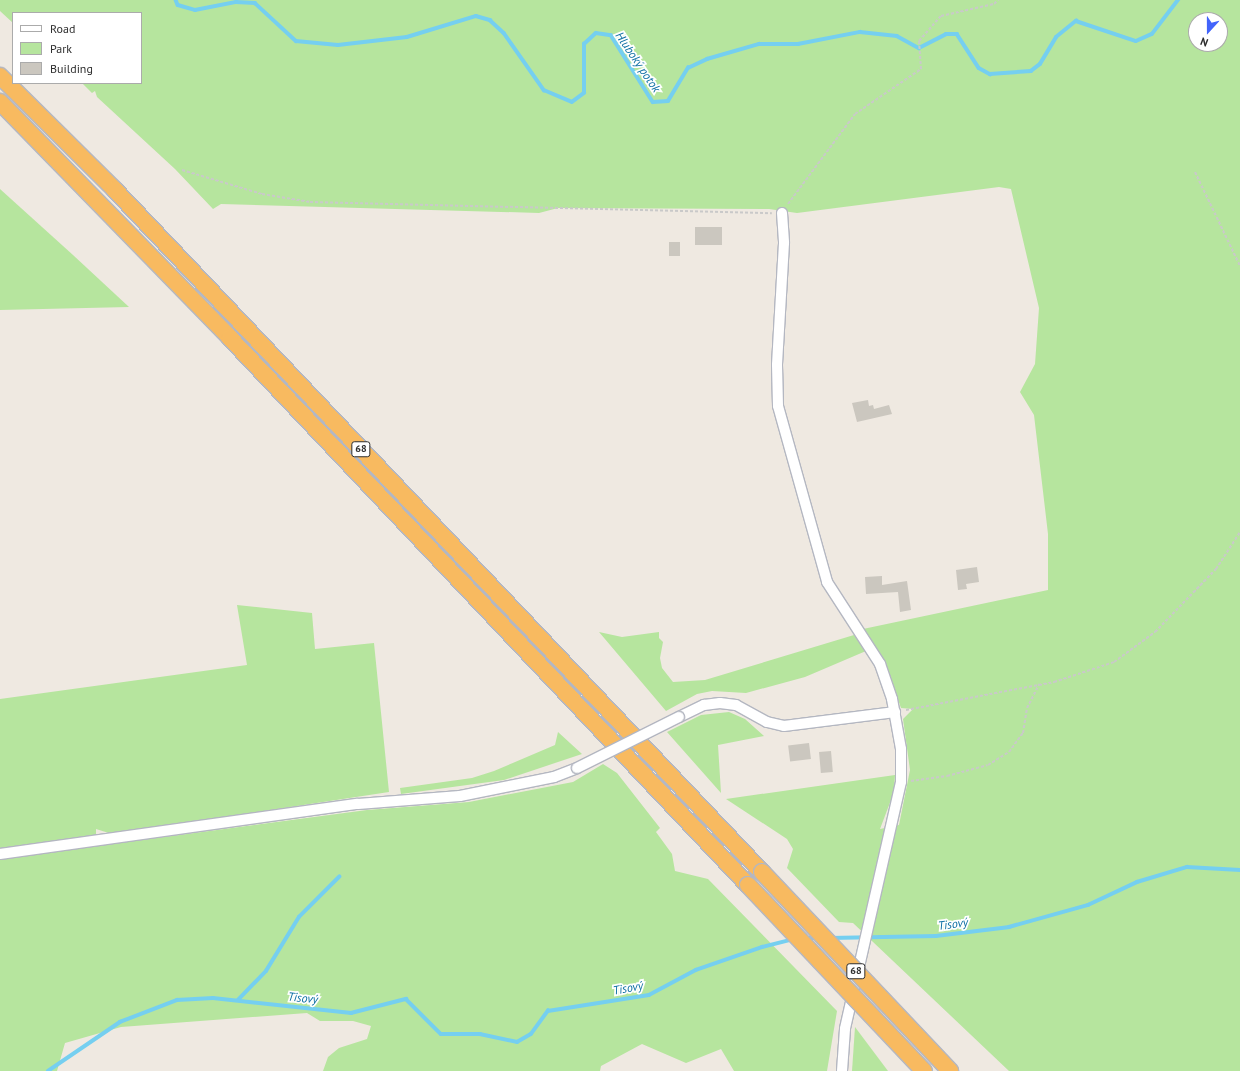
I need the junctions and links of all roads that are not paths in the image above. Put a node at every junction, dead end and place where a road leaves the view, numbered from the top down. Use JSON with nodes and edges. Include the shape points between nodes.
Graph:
{"nodes":[{"id":1,"x":0,"y":76,"type":"edge"},
{"id":2,"x":0,"y":102,"type":"edge"},
{"id":3,"x":782,"y":213,"type":"road end"},
{"id":4,"x":895,"y":712,"type":"junction"},
{"id":5,"x":0,"y":854,"type":"edge"},
{"id":6,"x":842,"y":1071,"type":"edge"},
{"id":7,"x":924,"y":1071,"type":"edge"},
{"id":8,"x":950,"y":1071,"type":"edge"}],
"edges":[{"from":1,"to":8,"type":"highway","number":"68","bridge":true,"via":[[120,196]]},
{"from":2,"to":7,"type":"highway","number":"68","bridge":true,"via":[[219,327]]},
{"from":3,"to":4,"type":"street","via":[[784,243],[777,365],[778,406],[827,582],[880,664]]},
{"from":4,"to":5,"type":"street","bridge":true,"via":[[784,726],[767,722],[736,705],[704,705],[554,777],[460,796],[358,804]]},
{"from":4,"to":6,"type":"street","via":[[902,782],[845,1029]]}]}
